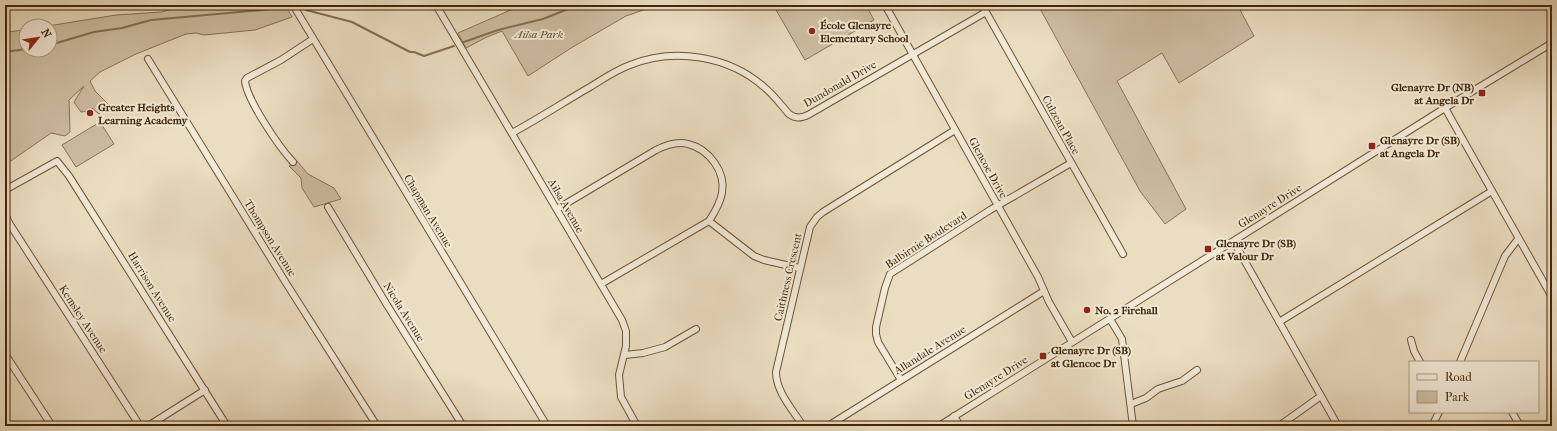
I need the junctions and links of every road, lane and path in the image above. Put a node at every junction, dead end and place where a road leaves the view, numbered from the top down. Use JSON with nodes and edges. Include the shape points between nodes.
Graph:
{"nodes":[{"id":1,"x":293,"y":5,"type":"edge"},
{"id":2,"x":436,"y":5,"type":"edge"},
{"id":3,"x":884,"y":5,"type":"edge"},
{"id":4,"x":982,"y":5,"type":"edge"},
{"id":5,"x":986,"y":12,"type":"junction"},
{"id":6,"x":313,"y":39,"type":"junction"},
{"id":7,"x":1552,"y":43,"type":"edge"},
{"id":8,"x":912,"y":54,"type":"junction"},
{"id":9,"x":148,"y":59,"type":"dead end"},
{"id":10,"x":1445,"y":108,"type":"junction"},
{"id":11,"x":954,"y":130,"type":"junction"},
{"id":12,"x":512,"y":133,"type":"junction"},
{"id":13,"x":293,"y":162,"type":"dead end"},
{"id":14,"x":1071,"y":163,"type":"junction"},
{"id":15,"x":5,"y":190,"type":"edge"},
{"id":16,"x":1492,"y":191,"type":"junction"},
{"id":17,"x":998,"y":206,"type":"junction"},
{"id":18,"x":328,"y":207,"type":"dead end"},
{"id":19,"x":557,"y":208,"type":"junction"},
{"id":20,"x":5,"y":214,"type":"edge"},
{"id":21,"x":709,"y":221,"type":"junction"},
{"id":22,"x":7,"y":224,"type":"edge"},
{"id":23,"x":1518,"y":239,"type":"junction"},
{"id":24,"x":1234,"y":242,"type":"junction"},
{"id":25,"x":1123,"y":254,"type":"dead end"},
{"id":26,"x":799,"y":268,"type":"junction"},
{"id":27,"x":600,"y":284,"type":"junction"},
{"id":28,"x":1044,"y":291,"type":"junction"},
{"id":29,"x":1552,"y":297,"type":"edge"},
{"id":30,"x":1110,"y":319,"type":"junction"},
{"id":31,"x":1279,"y":322,"type":"junction"},
{"id":32,"x":696,"y":329,"type":"dead end"},
{"id":33,"x":1411,"y":340,"type":"dead end"},
{"id":34,"x":1072,"y":342,"type":"junction"},
{"id":35,"x":5,"y":354,"type":"edge"},
{"id":36,"x":624,"y":355,"type":"junction"},
{"id":37,"x":1419,"y":361,"type":"edge"},
{"id":38,"x":1460,"y":361,"type":"edge"},
{"id":39,"x":1197,"y":370,"type":"dead end"},
{"id":40,"x":901,"y":380,"type":"junction"},
{"id":41,"x":205,"y":390,"type":"junction"},
{"id":42,"x":1320,"y":396,"type":"junction"},
{"id":43,"x":1131,"y":404,"type":"junction"},
{"id":44,"x":1438,"y":413,"type":"edge"},
{"id":45,"x":1513,"y":413,"type":"edge"},
{"id":46,"x":954,"y":416,"type":"junction"},
{"id":47,"x":52,"y":426,"type":"edge"},
{"id":48,"x":140,"y":426,"type":"edge"},
{"id":49,"x":148,"y":426,"type":"edge"},
{"id":50,"x":227,"y":426,"type":"edge"},
{"id":51,"x":378,"y":426,"type":"edge"},
{"id":52,"x":463,"y":426,"type":"edge"},
{"id":53,"x":547,"y":426,"type":"edge"},
{"id":54,"x":637,"y":426,"type":"edge"},
{"id":55,"x":803,"y":426,"type":"edge"},
{"id":56,"x":828,"y":426,"type":"edge"},
{"id":57,"x":939,"y":426,"type":"edge"},
{"id":58,"x":960,"y":426,"type":"edge"},
{"id":59,"x":1132,"y":426,"type":"edge"},
{"id":60,"x":1279,"y":426,"type":"edge"},
{"id":61,"x":1338,"y":426,"type":"edge"},
{"id":62,"x":1432,"y":426,"type":"edge"},
{"id":63,"x":1520,"y":426,"type":"edge"}],
"edges":[{"from":1,"to":6,"type":"street","name":"Chapman Avenue"},
{"from":2,"to":12,"type":"street","name":"Ailsa Avenue"},
{"from":3,"to":8,"type":"street","name":"Glencoe Drive"},
{"from":4,"to":5,"type":"street","name":"Culzean Place"},
{"from":5,"to":8,"type":"street","name":"Dundonald Drive"},
{"from":5,"to":14,"type":"street","name":"Culzean Place"},
{"from":6,"to":13,"type":"street","via":[[244,81],[248,94],[278,143]]},
{"from":6,"to":53,"type":"street","name":"Chapman Avenue"},
{"from":7,"to":10,"type":"street","name":"Glenayre Drive"},
{"from":8,"to":11,"type":"street","name":"Glencoe Drive"},
{"from":8,"to":12,"type":"street","name":"Dundonald Drive","via":[[800,118],[790,114],[764,87],[733,68],[700,58],[660,57],[618,71]]},
{"from":9,"to":51,"type":"street","name":"Thompson Avenue","via":[[286,283]]},
{"from":10,"to":16,"type":"street"},
{"from":10,"to":24,"type":"street","name":"Glenayre Drive"},
{"from":11,"to":17,"type":"street","name":"Glencoe Drive"},
{"from":11,"to":26,"type":"street","name":"Caithness Crescent","via":[[817,217],[810,227]]},
{"from":12,"to":19,"type":"street","name":"Ailsa Avenue"},
{"from":14,"to":17,"type":"street","name":"Balbirnie Boulevard"},
{"from":14,"to":25,"type":"street","name":"Culzean Place"},
{"from":15,"to":41,"type":"street","name":"Harrison Avenue","via":[[57,161]]},
{"from":16,"to":23,"type":"street"},
{"from":16,"to":31,"type":"street"},
{"from":17,"to":28,"type":"street","name":"Glencoe Drive"},
{"from":17,"to":40,"type":"street","name":"Balbirnie Boulevard","via":[[895,270],[888,277],[876,334],[878,342]]},
{"from":18,"to":52,"type":"street","name":"Nicola Avenue"},
{"from":19,"to":21,"type":"street","via":[[656,150],[678,143],[697,147],[713,160],[718,169],[722,180],[722,193],[718,208]]},
{"from":19,"to":27,"type":"street","name":"Ailsa Avenue"},
{"from":20,"to":22,"type":"street","name":"Kemsley Avenue"},
{"from":21,"to":26,"type":"street","via":[[754,256]]},
{"from":21,"to":27,"type":"street"},
{"from":22,"to":48,"type":"street","name":"Kemsley Avenue"},
{"from":23,"to":29,"type":"street"},
{"from":23,"to":38,"type":"street","via":[[1505,256]]},
{"from":24,"to":30,"type":"street","name":"Glenayre Drive"},
{"from":24,"to":31,"type":"street"},
{"from":26,"to":55,"type":"street","name":"Caithness Crescent","via":[[776,381]]},
{"from":27,"to":36,"type":"street","name":"Ailsa Avenue","via":[[626,331]]},
{"from":28,"to":34,"type":"street","name":"Glencoe Drive"},
{"from":28,"to":40,"type":"street","name":"Allandale Avenue"},
{"from":30,"to":34,"type":"street","name":"Glenayre Drive"},
{"from":30,"to":43,"type":"street","via":[[1122,339]]},
{"from":31,"to":42,"type":"street"},
{"from":32,"to":36,"type":"street","via":[[665,347]]},
{"from":33,"to":37,"type":"street"},
{"from":34,"to":46,"type":"street","name":"Glenayre Drive"},
{"from":35,"to":47,"type":"street"},
{"from":36,"to":54,"type":"street","name":"Ailsa Avenue","via":[[619,375],[621,397]]},
{"from":39,"to":43,"type":"street","via":[[1182,381],[1158,389],[1146,398]]},
{"from":40,"to":56,"type":"street","name":"Allandale Avenue"},
{"from":41,"to":49,"type":"street"},
{"from":41,"to":50,"type":"street","name":"Harrison Avenue"},
{"from":42,"to":60,"type":"street"},
{"from":42,"to":61,"type":"street"},
{"from":43,"to":59,"type":"street"},
{"from":44,"to":62,"type":"street"},
{"from":45,"to":63,"type":"street"},
{"from":46,"to":57,"type":"street","name":"Glenayre Drive"},
{"from":46,"to":58,"type":"street"}]}
